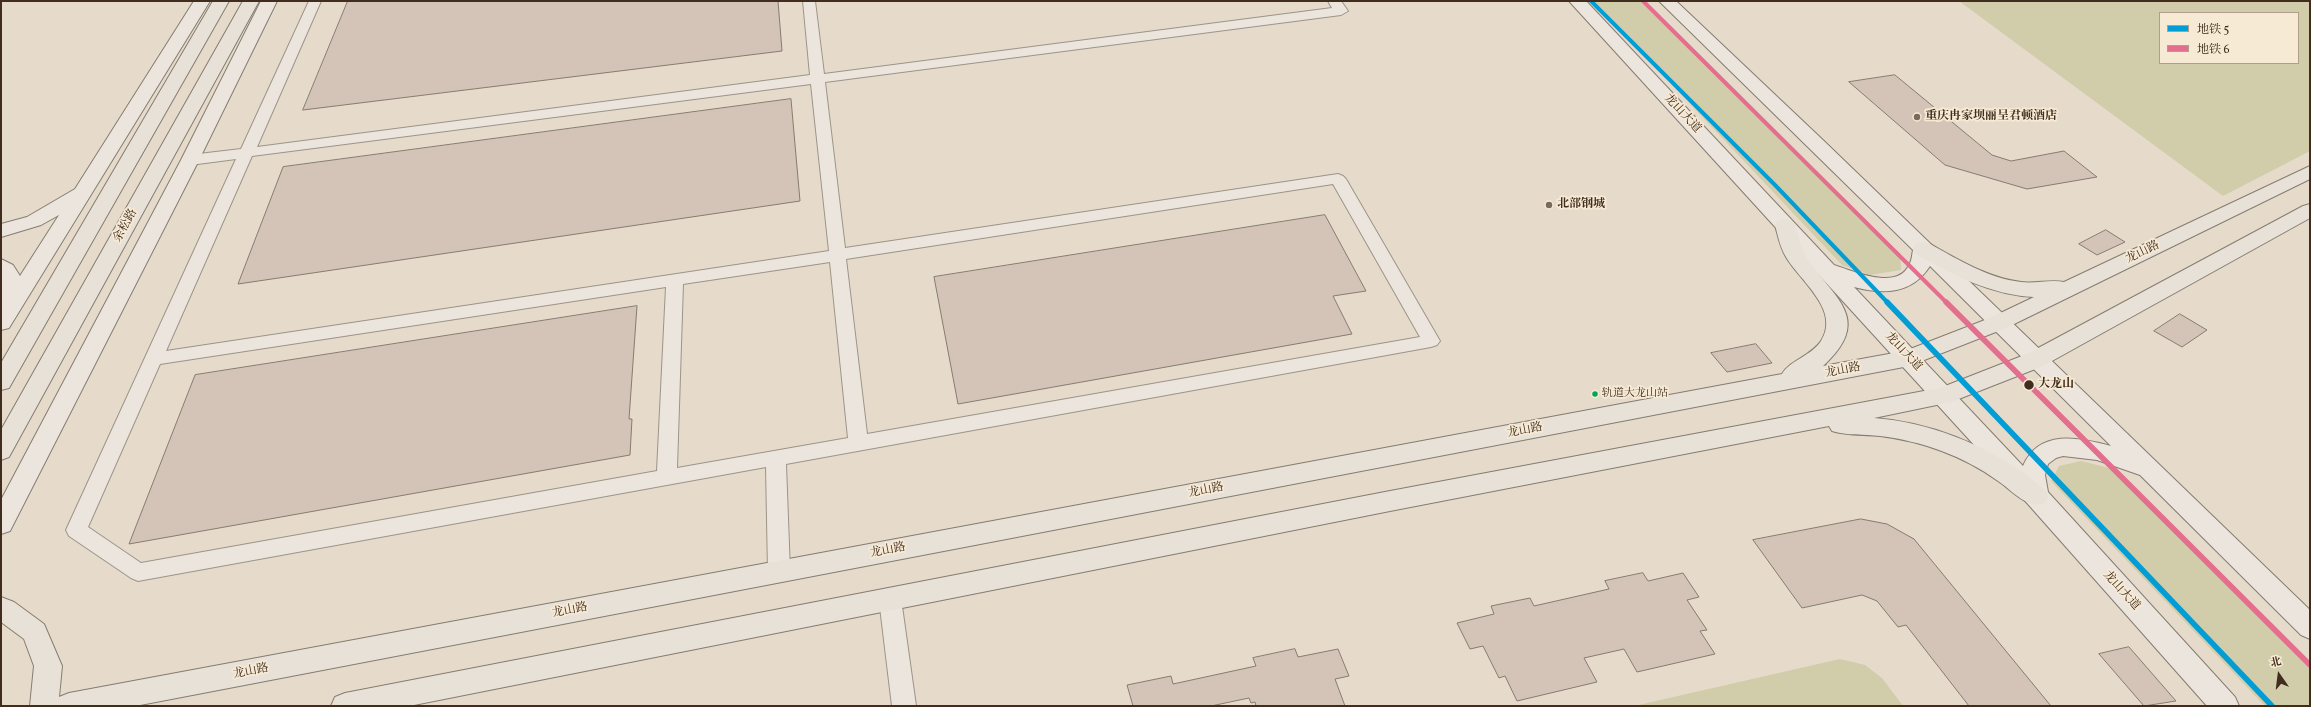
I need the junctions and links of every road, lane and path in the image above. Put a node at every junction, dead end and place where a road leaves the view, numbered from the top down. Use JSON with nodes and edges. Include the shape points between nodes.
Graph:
{"nodes":[{"id":1,"x":202,"y":1,"type":"edge"},
{"id":2,"x":221,"y":1,"type":"edge"},
{"id":3,"x":251,"y":1,"type":"edge"},
{"id":4,"x":269,"y":1,"type":"edge"},
{"id":5,"x":315,"y":1,"type":"edge"},
{"id":6,"x":809,"y":1,"type":"edge"},
{"id":7,"x":1334,"y":1,"type":"edge"},
{"id":8,"x":1577,"y":1,"type":"edge"},
{"id":9,"x":1667,"y":1,"type":"edge"},
{"id":10,"x":816,"y":79,"type":"junction"},
{"id":11,"x":246,"y":153,"type":"junction"},
{"id":12,"x":190,"y":160,"type":"junction"},
{"id":13,"x":2310,"y":172,"type":"edge"},
{"id":14,"x":84,"y":192,"type":"junction"},
{"id":15,"x":2310,"y":210,"type":"edge"},
{"id":16,"x":1785,"y":225,"type":"junction"},
{"id":17,"x":1,"y":232,"type":"edge"},
{"id":18,"x":1923,"y":249,"type":"junction"},
{"id":19,"x":837,"y":255,"type":"junction"},
{"id":20,"x":1,"y":266,"type":"edge"},
{"id":21,"x":1825,"y":269,"type":"junction"},
{"id":22,"x":674,"y":280,"type":"junction"},
{"id":23,"x":2078,"y":285,"type":"junction"},
{"id":24,"x":6,"y":314,"type":"edge"},
{"id":25,"x":1998,"y":323,"type":"junction"},
{"id":26,"x":1909,"y":358,"type":"junction"},
{"id":27,"x":153,"y":360,"type":"junction"},
{"id":28,"x":2035,"y":360,"type":"junction"},
{"id":29,"x":1,"y":382,"type":"edge"},
{"id":30,"x":1769,"y":385,"type":"junction"},
{"id":31,"x":1943,"y":396,"type":"junction"},
{"id":32,"x":1783,"y":426,"type":"junction"},
{"id":33,"x":858,"y":442,"type":"junction"},
{"id":34,"x":1,"y":451,"type":"edge"},
{"id":35,"x":776,"y":458,"type":"junction"},
{"id":36,"x":2149,"y":470,"type":"junction"},
{"id":37,"x":667,"y":476,"type":"junction"},
{"id":38,"x":2036,"y":496,"type":"junction"},
{"id":39,"x":1,"y":524,"type":"edge"},
{"id":40,"x":779,"y":572,"type":"junction"},
{"id":41,"x":890,"y":599,"type":"junction"},
{"id":42,"x":1,"y":608,"type":"edge"},
{"id":43,"x":2310,"y":627,"type":"edge"},
{"id":44,"x":44,"y":706,"type":"edge"},
{"id":45,"x":69,"y":706,"type":"edge"},
{"id":46,"x":345,"y":706,"type":"edge"},
{"id":47,"x":904,"y":706,"type":"edge"},
{"id":48,"x":2225,"y":706,"type":"edge"}],
"edges":[{"from":1,"to":14,"type":"main road"},
{"from":2,"to":29,"type":"main road"},
{"from":3,"to":34,"type":"main road","name":"余松路"},
{"from":4,"to":12,"type":"main road"},
{"from":5,"to":11,"type":"street"},
{"from":6,"to":10,"type":"street"},
{"from":7,"to":10,"type":"street","via":[[1341,11]]},
{"from":8,"to":16,"type":"main road","name":"龙山大道"},
{"from":9,"to":18,"type":"main road"},
{"from":10,"to":11,"type":"street"},
{"from":10,"to":19,"type":"street"},
{"from":11,"to":12,"type":"street"},
{"from":11,"to":27,"type":"street"},
{"from":12,"to":39,"type":"main road"},
{"from":13,"to":23,"type":"main road","name":"龙山路"},
{"from":14,"to":17,"type":"main road","via":[[34,221]]},
{"from":14,"to":24,"type":"main road"},
{"from":15,"to":28,"type":"main road"},
{"from":16,"to":21,"type":"main road","name":"龙山大道"},
{"from":16,"to":30,"type":"main road","via":[[1795,256],[1831,301],[1837,325],[1827,349],[1818,360]]},
{"from":18,"to":21,"type":"main road","via":[[1923,261],[1918,271],[1909,280],[1892,284],[1858,281]]},
{"from":18,"to":23,"type":"main road","via":[[1984,280],[2006,287],[2025,291],[2045,291]]},
{"from":18,"to":25,"type":"main road"},
{"from":19,"to":22,"type":"street"},
{"from":19,"to":33,"type":"street"},
{"from":19,"to":33,"type":"street","via":[[1338,179],[1430,341]]},
{"from":20,"to":24,"type":"main road","via":[[12,282]]},
{"from":21,"to":26,"type":"main road","name":"龙山大道"},
{"from":22,"to":27,"type":"street"},
{"from":22,"to":37,"type":"street"},
{"from":23,"to":25,"type":"main road","name":"龙山路"},
{"from":25,"to":26,"type":"main road","name":"龙山路"},
{"from":25,"to":28,"type":"main road"},
{"from":26,"to":30,"type":"main road","name":"龙山路"},
{"from":26,"to":31,"type":"main road","name":"龙山大道"},
{"from":27,"to":37,"type":"street","via":[[76,530],[138,572]]},
{"from":28,"to":31,"type":"main road"},
{"from":28,"to":36,"type":"main road"},
{"from":30,"to":40,"type":"main road","name":"龙山路"},
{"from":31,"to":32,"type":"main road"},
{"from":31,"to":38,"type":"main road","name":"龙山大道"},
{"from":32,"to":38,"type":"main road","via":[[1855,424],[1915,434],[1965,451],[1997,467]]},
{"from":32,"to":41,"type":"main road"},
{"from":33,"to":35,"type":"street"},
{"from":35,"to":37,"type":"street"},
{"from":35,"to":40,"type":"street"},
{"from":36,"to":38,"type":"main road","via":[[2089,449],[2054,448],[2042,454],[2036,462],[2033,473]]},
{"from":36,"to":43,"type":"main road"},
{"from":38,"to":48,"type":"main road","name":"龙山大道"},
{"from":40,"to":45,"type":"main road","name":"龙山路"},
{"from":41,"to":46,"type":"main road"},
{"from":41,"to":47,"type":"street"},
{"from":42,"to":44,"type":"main road","via":[[35,632],[48,666]]}]}
